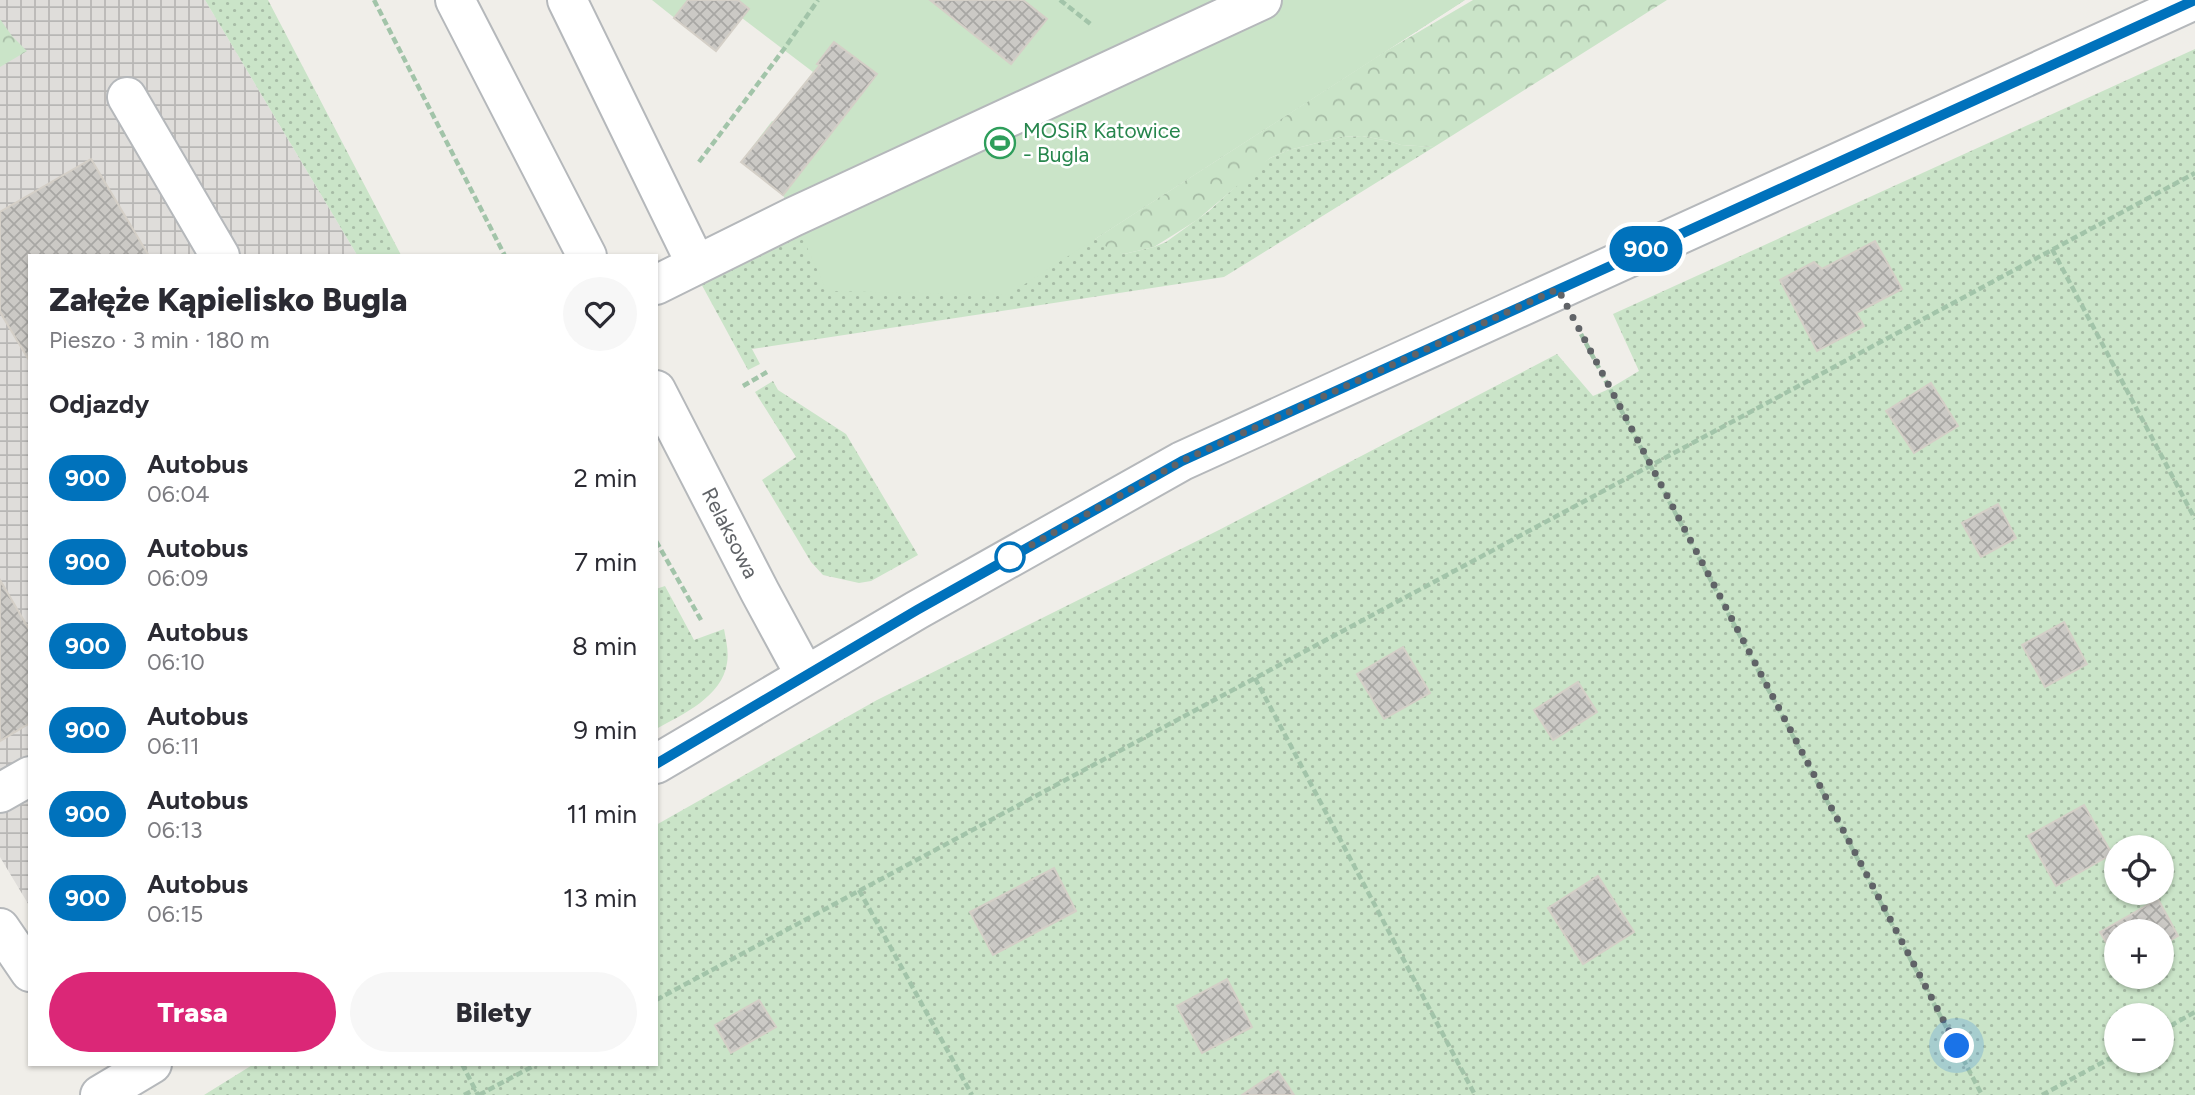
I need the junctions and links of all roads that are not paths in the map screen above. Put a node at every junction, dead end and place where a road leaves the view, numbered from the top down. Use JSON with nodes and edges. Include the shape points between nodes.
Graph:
{"nodes":[{"id":1,"x":455,"y":0,"type":"edge"},
{"id":2,"x":567,"y":0,"type":"edge"},
{"id":3,"x":1262,"y":0,"type":"edge"},
{"id":4,"x":2195,"y":0,"type":"edge"},
{"id":5,"x":127,"y":97,"type":"dead end"},
{"id":6,"x":219,"y":254,"type":"edge"},
{"id":7,"x":586,"y":254,"type":"edge"},
{"id":8,"x":696,"y":264,"type":"junction"},
{"id":9,"x":658,"y":284,"type":"edge"},
{"id":10,"x":658,"y":394,"type":"edge"},
{"id":11,"x":806,"y":675,"type":"junction"},
{"id":12,"x":658,"y":763,"type":"edge"},
{"id":13,"x":28,"y":777,"type":"edge"},
{"id":14,"x":0,"y":793,"type":"edge"},
{"id":15,"x":0,"y":928,"type":"edge"},
{"id":16,"x":28,"y":969,"type":"edge"},
{"id":17,"x":147,"y":1066,"type":"edge"},
{"id":18,"x":100,"y":1083,"type":"edge"}],
"edges":[{"from":1,"to":7,"type":"street"},
{"from":2,"to":8,"type":"street"},
{"from":3,"to":8,"type":"street"},
{"from":4,"to":11,"type":"street","via":[[1182,461]]},
{"from":5,"to":6,"type":"street"},
{"from":8,"to":9,"type":"street"},
{"from":10,"to":11,"type":"street","name":"Relaksowa"},
{"from":11,"to":12,"type":"street"},
{"from":13,"to":14,"type":"street"},
{"from":15,"to":16,"type":"street"},
{"from":17,"to":18,"type":"street"}]}
